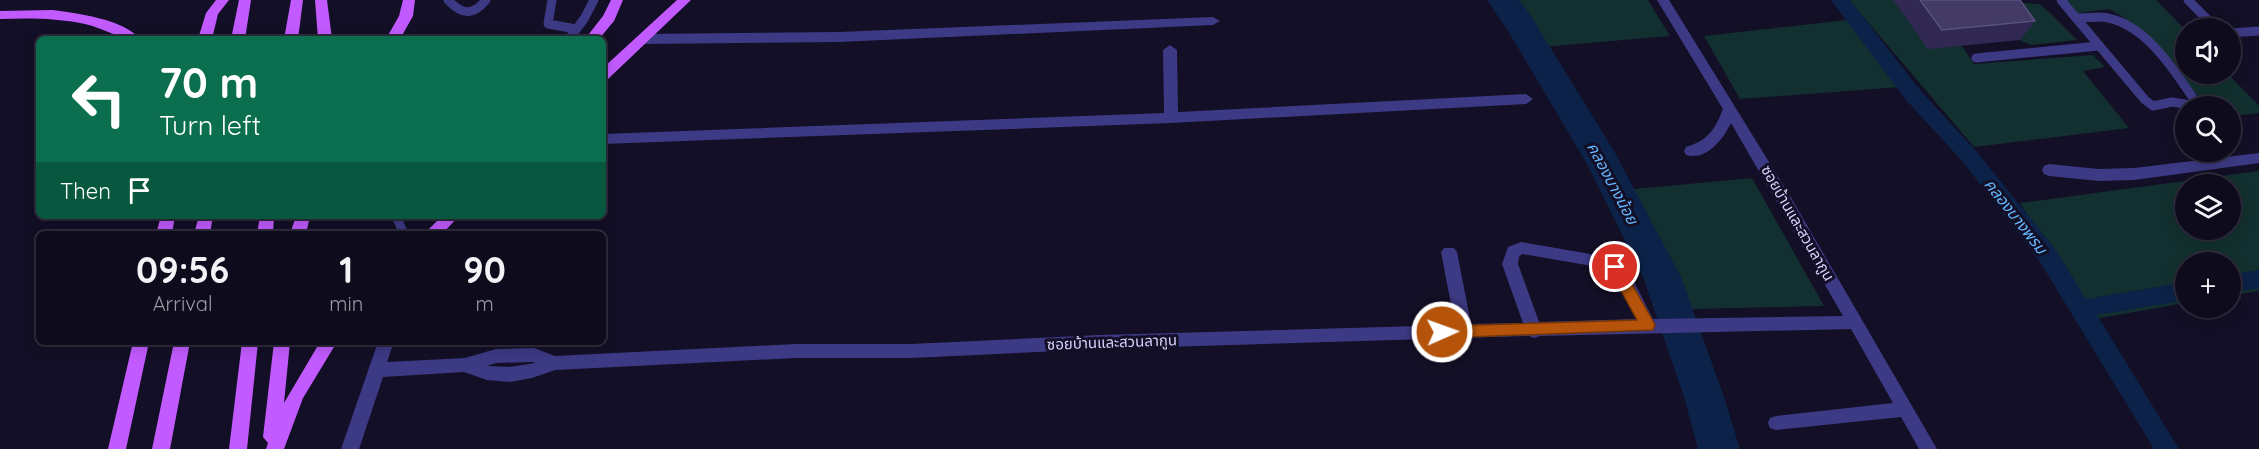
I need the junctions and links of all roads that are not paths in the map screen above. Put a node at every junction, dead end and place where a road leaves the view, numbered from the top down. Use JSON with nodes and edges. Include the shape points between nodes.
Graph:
{"nodes":[{"id":1,"x":223,"y":0,"type":"edge"},
{"id":2,"x":245,"y":0,"type":"edge"},
{"id":3,"x":297,"y":0,"type":"edge"},
{"id":4,"x":321,"y":0,"type":"edge"},
{"id":5,"x":409,"y":0,"type":"edge"},
{"id":6,"x":448,"y":0,"type":"edge"},
{"id":7,"x":486,"y":0,"type":"edge"},
{"id":8,"x":552,"y":0,"type":"edge"},
{"id":9,"x":594,"y":0,"type":"edge"},
{"id":10,"x":616,"y":0,"type":"edge"},
{"id":11,"x":685,"y":0,"type":"edge"},
{"id":12,"x":1663,"y":0,"type":"edge"},
{"id":13,"x":2061,"y":0,"type":"edge"},
{"id":14,"x":2188,"y":0,"type":"edge"},
{"id":15,"x":0,"y":15,"type":"edge"},
{"id":16,"x":2076,"y":18,"type":"junction"},
{"id":17,"x":2206,"y":18,"type":"edge"},
{"id":18,"x":1213,"y":21,"type":"dead end"},
{"id":19,"x":576,"y":29,"type":"junction"},
{"id":20,"x":2259,"y":31,"type":"edge"},
{"id":21,"x":2241,"y":32,"type":"edge"},
{"id":22,"x":128,"y":36,"type":"edge"},
{"id":23,"x":207,"y":36,"type":"edge"},
{"id":24,"x":239,"y":36,"type":"edge"},
{"id":25,"x":291,"y":36,"type":"edge"},
{"id":26,"x":324,"y":36,"type":"edge"},
{"id":27,"x":395,"y":36,"type":"edge"},
{"id":28,"x":571,"y":36,"type":"edge"},
{"id":29,"x":594,"y":36,"type":"edge"},
{"id":30,"x":643,"y":39,"type":"junction"},
{"id":31,"x":2099,"y":46,"type":"junction"},
{"id":32,"x":1170,"y":50,"type":"dead end"},
{"id":33,"x":1976,"y":58,"type":"dead end"},
{"id":34,"x":606,"y":73,"type":"edge"},
{"id":35,"x":1526,"y":99,"type":"dead end"},
{"id":36,"x":1730,"y":108,"type":"junction"},
{"id":37,"x":1171,"y":118,"type":"junction"},
{"id":38,"x":606,"y":139,"type":"edge"},
{"id":39,"x":1691,"y":151,"type":"dead end"},
{"id":40,"x":2259,"y":158,"type":"edge"},
{"id":41,"x":2049,"y":170,"type":"dead end"},
{"id":42,"x":449,"y":219,"type":"edge"},
{"id":43,"x":435,"y":231,"type":"edge"},
{"id":44,"x":1449,"y":252,"type":"dead end"},
{"id":45,"x":1854,"y":322,"type":"junction"},
{"id":46,"x":1648,"y":325,"type":"junction"},
{"id":47,"x":1464,"y":331,"type":"junction"},
{"id":48,"x":1534,"y":331,"type":"junction"},
{"id":49,"x":140,"y":345,"type":"edge"},
{"id":50,"x":181,"y":345,"type":"edge"},
{"id":51,"x":250,"y":345,"type":"edge"},
{"id":52,"x":282,"y":345,"type":"edge"},
{"id":53,"x":327,"y":345,"type":"edge"},
{"id":54,"x":385,"y":345,"type":"edge"},
{"id":55,"x":378,"y":370,"type":"junction"},
{"id":56,"x":1905,"y":409,"type":"junction"},
{"id":57,"x":1776,"y":423,"type":"dead end"},
{"id":58,"x":117,"y":449,"type":"edge"},
{"id":59,"x":162,"y":449,"type":"edge"},
{"id":60,"x":238,"y":449,"type":"edge"},
{"id":61,"x":273,"y":449,"type":"edge"},
{"id":62,"x":350,"y":449,"type":"edge"},
{"id":63,"x":1929,"y":449,"type":"edge"}],
"edges":[{"from":1,"to":23,"type":"main road","via":[[212,13]]},
{"from":2,"to":24,"type":"main road"},
{"from":3,"to":25,"type":"main road"},
{"from":4,"to":26,"type":"main road"},
{"from":5,"to":27,"type":"main road","via":[[406,16]]},
{"from":6,"to":7,"type":"lane","via":[[464,14],[474,12]]},
{"from":8,"to":19,"type":"lane","via":[[548,24]]},
{"from":9,"to":19,"type":"lane"},
{"from":10,"to":29,"type":"main road","via":[[609,18]]},
{"from":11,"to":30,"type":"main road"},
{"from":12,"to":36,"type":"street","name":"ซอยบ้านและสวนลากูน"},
{"from":13,"to":16,"type":"lane"},
{"from":14,"to":17,"type":"lane"},
{"from":15,"to":22,"type":"main road","via":[[55,15],[117,29]]},
{"from":16,"to":31,"type":"lane"},
{"from":16,"to":31,"type":"lane","via":[[2115,20],[2126,25],[2160,57],[2195,101],[2192,105],[2179,102],[2153,106]]},
{"from":18,"to":30,"type":"street","via":[[839,37]]},
{"from":19,"to":28,"type":"lane"},
{"from":20,"to":21,"type":"lane"},
{"from":30,"to":34,"type":"main road"},
{"from":31,"to":33,"type":"lane"},
{"from":32,"to":37,"type":"street"},
{"from":35,"to":37,"type":"street"},
{"from":36,"to":39,"type":"street","via":[[1712,143]]},
{"from":36,"to":45,"type":"street","name":"ซอยบ้านและสวนลากูน"},
{"from":37,"to":38,"type":"street"},
{"from":40,"to":41,"type":"street","via":[[2134,174]]},
{"from":42,"to":43,"type":"main road"},
{"from":44,"to":47,"type":"street"},
{"from":45,"to":46,"type":"street","name":"ซอยบ้านและสวนลากูน"},
{"from":45,"to":56,"type":"street","name":"ซอยบ้านและสวนลากูน"},
{"from":46,"to":48,"type":"street","name":"ซอยบ้านและสวนลากูน"},
{"from":46,"to":48,"type":"street","via":[[1615,267],[1608,262],[1521,248],[1510,255],[1510,264]]},
{"from":47,"to":48,"type":"street","name":"ซอยบ้านและสวนลากูน"},
{"from":47,"to":55,"type":"street","name":"ซอยบ้านและสวนลากูน","via":[[911,351],[796,351],[554,363],[524,374],[489,374],[465,365]]},
{"from":49,"to":58,"type":"main road"},
{"from":50,"to":59,"type":"main road"},
{"from":51,"to":60,"type":"main road"},
{"from":52,"to":61,"type":"main road"},
{"from":53,"to":61,"type":"main road","via":[[298,390]]},
{"from":54,"to":55,"type":"street"},
{"from":55,"to":62,"type":"street"},
{"from":56,"to":57,"type":"street"},
{"from":56,"to":63,"type":"street","name":"ซอยบ้านและสวนลากูน"}]}
